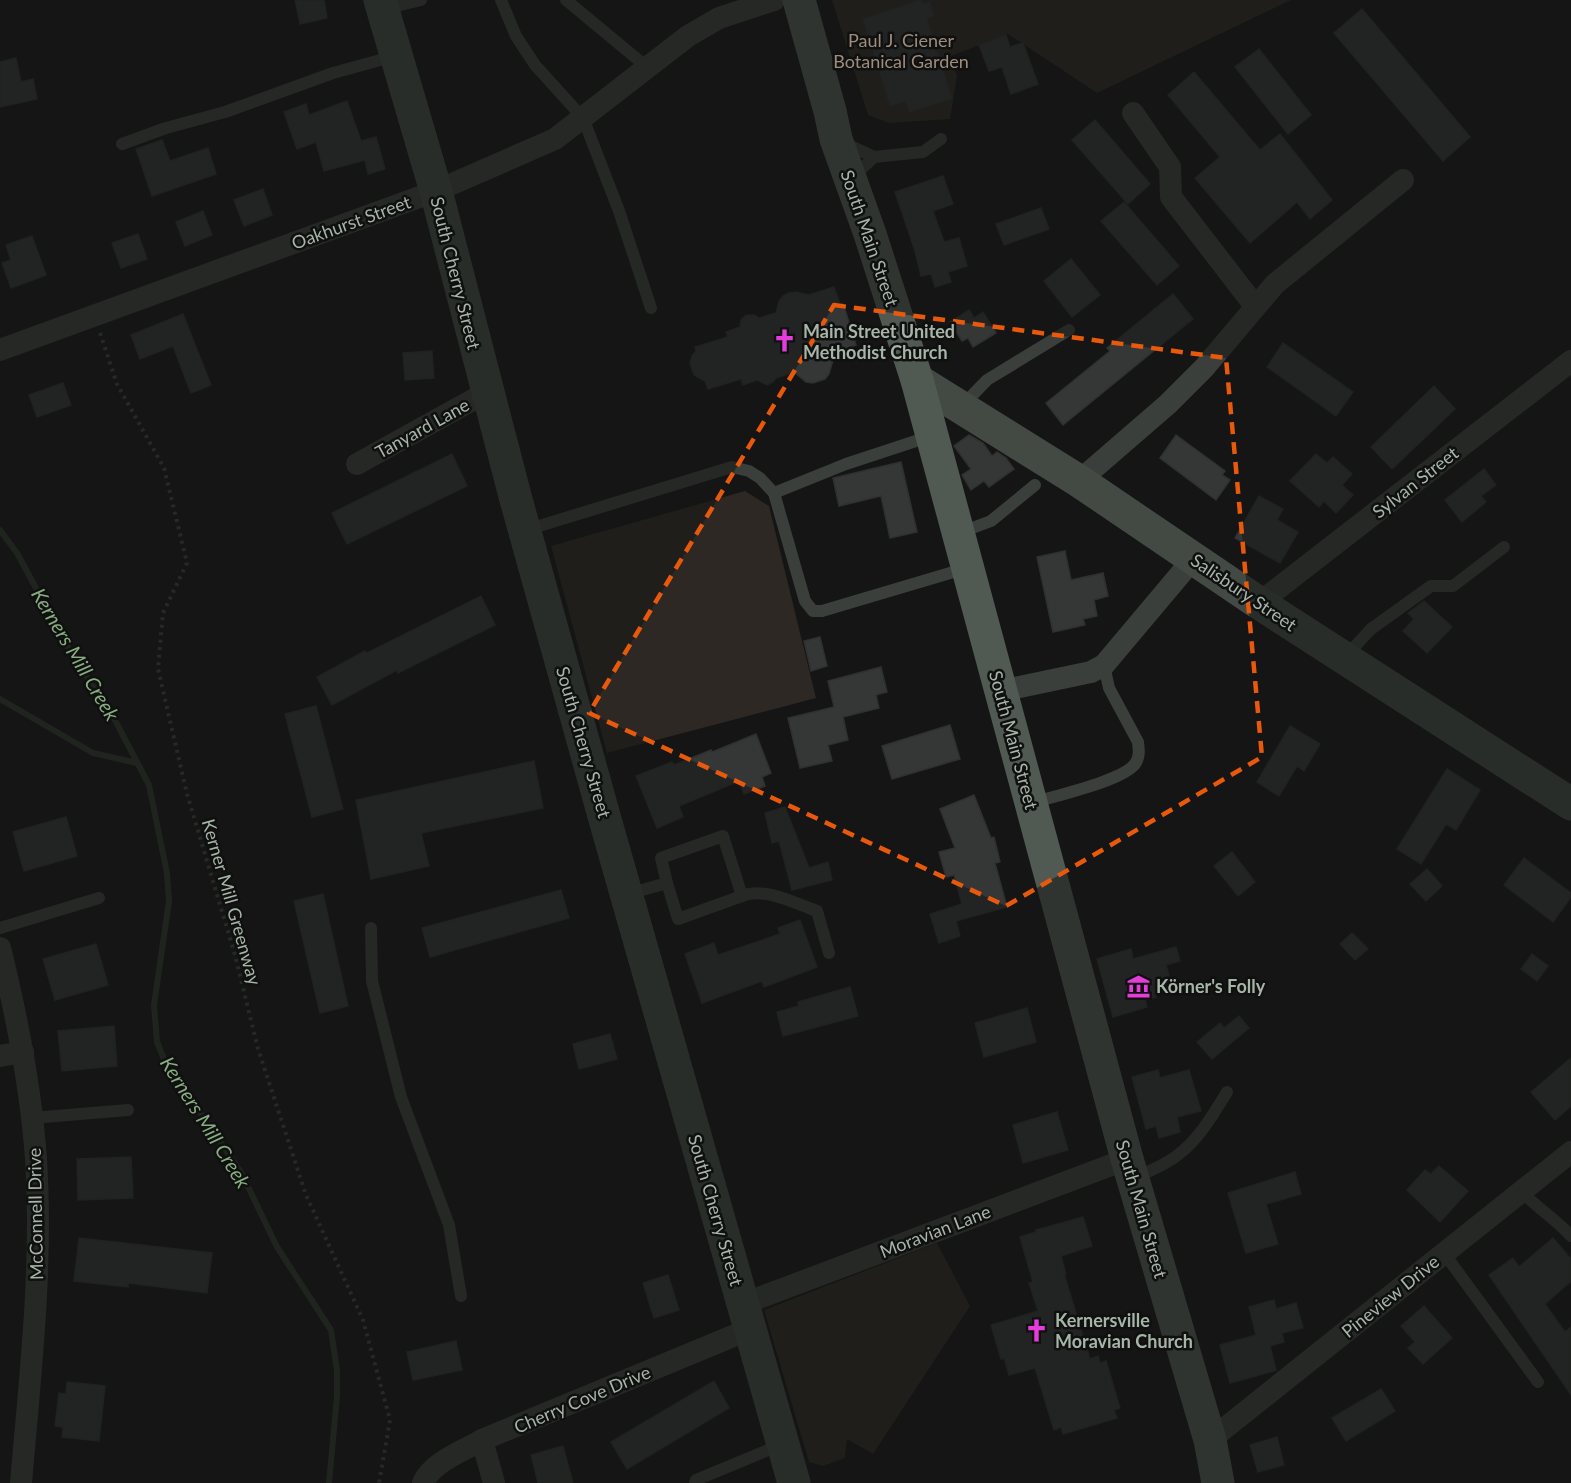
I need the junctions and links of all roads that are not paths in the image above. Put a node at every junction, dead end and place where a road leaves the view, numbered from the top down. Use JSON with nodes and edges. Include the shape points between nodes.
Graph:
{"nodes":[{"id":1,"x":421,"y":0,"type":"edge"},
{"id":2,"x":501,"y":0,"type":"edge"},
{"id":3,"x":566,"y":0,"type":"edge"},
{"id":4,"x":774,"y":0,"type":"edge"},
{"id":5,"x":799,"y":0,"type":"edge"},
{"id":6,"x":381,"y":5,"type":"edge"},
{"id":7,"x":396,"y":56,"type":"junction"},
{"id":8,"x":648,"y":68,"type":"junction"},
{"id":9,"x":1133,"y":113,"type":"dead end"},
{"id":10,"x":583,"y":118,"type":"junction"},
{"id":11,"x":836,"y":139,"type":"junction"},
{"id":12,"x":941,"y":139,"type":"dead end"},
{"id":13,"x":122,"y":144,"type":"dead end"},
{"id":14,"x":874,"y":157,"type":"junction"},
{"id":15,"x":850,"y":180,"type":"junction"},
{"id":16,"x":1402,"y":180,"type":"dead end"},
{"id":17,"x":436,"y":191,"type":"junction"},
{"id":18,"x":1255,"y":306,"type":"junction"},
{"id":19,"x":651,"y":308,"type":"dead end"},
{"id":20,"x":1069,"y":330,"type":"dead end"},
{"id":21,"x":0,"y":350,"type":"edge"},
{"id":22,"x":1571,"y":362,"type":"edge"},
{"id":23,"x":917,"y":380,"type":"junction"},
{"id":24,"x":487,"y":392,"type":"junction"},
{"id":25,"x":961,"y":407,"type":"junction"},
{"id":26,"x":932,"y":435,"type":"junction"},
{"id":27,"x":357,"y":464,"type":"dead end"},
{"id":28,"x":1079,"y":482,"type":"junction"},
{"id":29,"x":1035,"y":485,"type":"dead end"},
{"id":30,"x":774,"y":493,"type":"junction"},
{"id":31,"x":525,"y":531,"type":"junction"},
{"id":32,"x":958,"y":533,"type":"junction"},
{"id":33,"x":1503,"y":547,"type":"dead end"},
{"id":34,"x":1194,"y":558,"type":"junction"},
{"id":35,"x":968,"y":568,"type":"junction"},
{"id":36,"x":1259,"y":603,"type":"junction"},
{"id":37,"x":1344,"y":657,"type":"junction"},
{"id":38,"x":1104,"y":665,"type":"junction"},
{"id":39,"x":1000,"y":691,"type":"junction"},
{"id":40,"x":1570,"y":802,"type":"edge"},
{"id":41,"x":1031,"y":803,"type":"junction"},
{"id":42,"x":667,"y":884,"type":"junction"},
{"id":43,"x":626,"y":894,"type":"junction"},
{"id":44,"x":742,"y":896,"type":"junction"},
{"id":45,"x":99,"y":898,"type":"dead end"},
{"id":46,"x":0,"y":928,"type":"edge"},
{"id":47,"x":371,"y":928,"type":"dead end"},
{"id":48,"x":0,"y":948,"type":"edge"},
{"id":49,"x":829,"y":953,"type":"dead end"},
{"id":50,"x":23,"y":1052,"type":"junction"},
{"id":51,"x":0,"y":1056,"type":"edge"},
{"id":52,"x":1227,"y":1092,"type":"dead end"},
{"id":53,"x":128,"y":1110,"type":"dead end"},
{"id":54,"x":32,"y":1118,"type":"junction"},
{"id":55,"x":1571,"y":1152,"type":"edge"},
{"id":56,"x":1130,"y":1169,"type":"junction"},
{"id":57,"x":1521,"y":1191,"type":"junction"},
{"id":58,"x":1571,"y":1236,"type":"edge"},
{"id":59,"x":1444,"y":1253,"type":"junction"},
{"id":60,"x":461,"y":1296,"type":"dead end"},
{"id":61,"x":746,"y":1316,"type":"junction"},
{"id":62,"x":1538,"y":1382,"type":"dead end"},
{"id":63,"x":482,"y":1440,"type":"junction"},
{"id":64,"x":1210,"y":1440,"type":"junction"},
{"id":65,"x":783,"y":1444,"type":"junction"},
{"id":66,"x":21,"y":1483,"type":"edge"},
{"id":67,"x":423,"y":1483,"type":"edge"},
{"id":68,"x":494,"y":1483,"type":"edge"},
{"id":69,"x":695,"y":1483,"type":"edge"},
{"id":70,"x":794,"y":1483,"type":"edge"},
{"id":71,"x":1218,"y":1483,"type":"edge"}],
"edges":[{"from":1,"to":6,"type":"lane"},
{"from":2,"to":10,"type":"lane","via":[[516,36],[535,65]]},
{"from":3,"to":8,"type":"lane"},
{"from":4,"to":8,"type":"street","name":"Oakhurst Street","via":[[719,18],[688,36]]},
{"from":5,"to":11,"type":"main road","name":"South Main Street"},
{"from":6,"to":7,"type":"main road","name":"South Cherry Street"},
{"from":7,"to":13,"type":"lane","via":[[333,73]]},
{"from":7,"to":17,"type":"main road","name":"South Cherry Street"},
{"from":8,"to":10,"type":"street","name":"Oakhurst Street"},
{"from":9,"to":18,"type":"street","via":[[1170,167],[1171,197]]},
{"from":10,"to":17,"type":"street","name":"Oakhurst Street","via":[[555,139]]},
{"from":10,"to":19,"type":"lane"},
{"from":11,"to":14,"type":"lane"},
{"from":11,"to":15,"type":"main road","name":"South Main Street"},
{"from":12,"to":14,"type":"lane","via":[[923,152]]},
{"from":14,"to":15,"type":"lane"},
{"from":15,"to":23,"type":"main road","name":"South Main Street"},
{"from":16,"to":18,"type":"street","via":[[1275,284]]},
{"from":17,"to":21,"type":"street","name":"Oakhurst Street"},
{"from":17,"to":24,"type":"main road","name":"South Cherry Street"},
{"from":18,"to":28,"type":"street","via":[[1204,368]]},
{"from":20,"to":25,"type":"lane","via":[[987,380]]},
{"from":22,"to":36,"type":"street","name":"Sylvan Street"},
{"from":23,"to":25,"type":"main road","name":"Salisbury Street"},
{"from":23,"to":26,"type":"main road","name":"South Main Street"},
{"from":24,"to":27,"type":"street","name":"Tanyard Lane"},
{"from":24,"to":31,"type":"main road","name":"South Cherry Street"},
{"from":25,"to":28,"type":"main road","name":"Salisbury Street"},
{"from":26,"to":30,"type":"lane"},
{"from":26,"to":32,"type":"main road","name":"South Main Street"},
{"from":28,"to":34,"type":"main road","name":"Salisbury Street"},
{"from":29,"to":32,"type":"lane","via":[[991,522]]},
{"from":30,"to":31,"type":"lane","via":[[749,471],[732,467]]},
{"from":30,"to":35,"type":"lane","via":[[805,601],[813,611]]},
{"from":31,"to":43,"type":"main road","name":"South Cherry Street"},
{"from":32,"to":35,"type":"main road","name":"South Main Street"},
{"from":33,"to":37,"type":"lane","via":[[1453,586],[1431,586],[1371,629]]},
{"from":34,"to":36,"type":"main road","name":"Salisbury Street"},
{"from":34,"to":38,"type":"street"},
{"from":35,"to":39,"type":"main road","name":"South Main Street"},
{"from":36,"to":37,"type":"main road","name":"Salisbury Street"},
{"from":37,"to":40,"type":"main road","name":"Salisbury Street"},
{"from":38,"to":39,"type":"street","via":[[1091,672]]},
{"from":38,"to":41,"type":"lane","via":[[1109,688],[1138,742],[1138,759],[1125,773]]},
{"from":39,"to":41,"type":"main road","name":"South Main Street"},
{"from":41,"to":56,"type":"main road","name":"South Main Street"},
{"from":42,"to":43,"type":"lane"},
{"from":42,"to":44,"type":"lane","via":[[678,918]]},
{"from":42,"to":44,"type":"lane","via":[[661,858],[723,836]]},
{"from":43,"to":61,"type":"main road","name":"South Cherry Street"},
{"from":44,"to":49,"type":"lane","via":[[766,893],[817,911]]},
{"from":45,"to":46,"type":"lane"},
{"from":47,"to":60,"type":"lane","via":[[372,981],[401,1097],[449,1225]]},
{"from":48,"to":50,"type":"street","name":"McConnell Drive"},
{"from":50,"to":51,"type":"street"},
{"from":50,"to":54,"type":"street","name":"McConnell Drive"},
{"from":52,"to":56,"type":"lane","via":[[1205,1127],[1180,1154],[1157,1167]]},
{"from":53,"to":54,"type":"lane"},
{"from":54,"to":66,"type":"street","name":"McConnell Drive","via":[[37,1260]]},
{"from":55,"to":57,"type":"street","name":"Pineview Drive"},
{"from":56,"to":61,"type":"street","name":"Moravian Lane"},
{"from":56,"to":64,"type":"main road","name":"South Main Street"},
{"from":57,"to":58,"type":"lane"},
{"from":57,"to":59,"type":"street","name":"Pineview Drive"},
{"from":59,"to":62,"type":"lane"},
{"from":59,"to":64,"type":"street","name":"Pineview Drive"},
{"from":61,"to":63,"type":"street","name":"Cherry Cove Drive"},
{"from":61,"to":65,"type":"main road","name":"South Cherry Street"},
{"from":63,"to":67,"type":"street","name":"Cherry Cove Drive","via":[[444,1461]]},
{"from":63,"to":68,"type":"street"},
{"from":64,"to":71,"type":"main road","name":"South Main Street"},
{"from":65,"to":69,"type":"lane"},
{"from":65,"to":70,"type":"main road","name":"South Cherry Street"}]}
